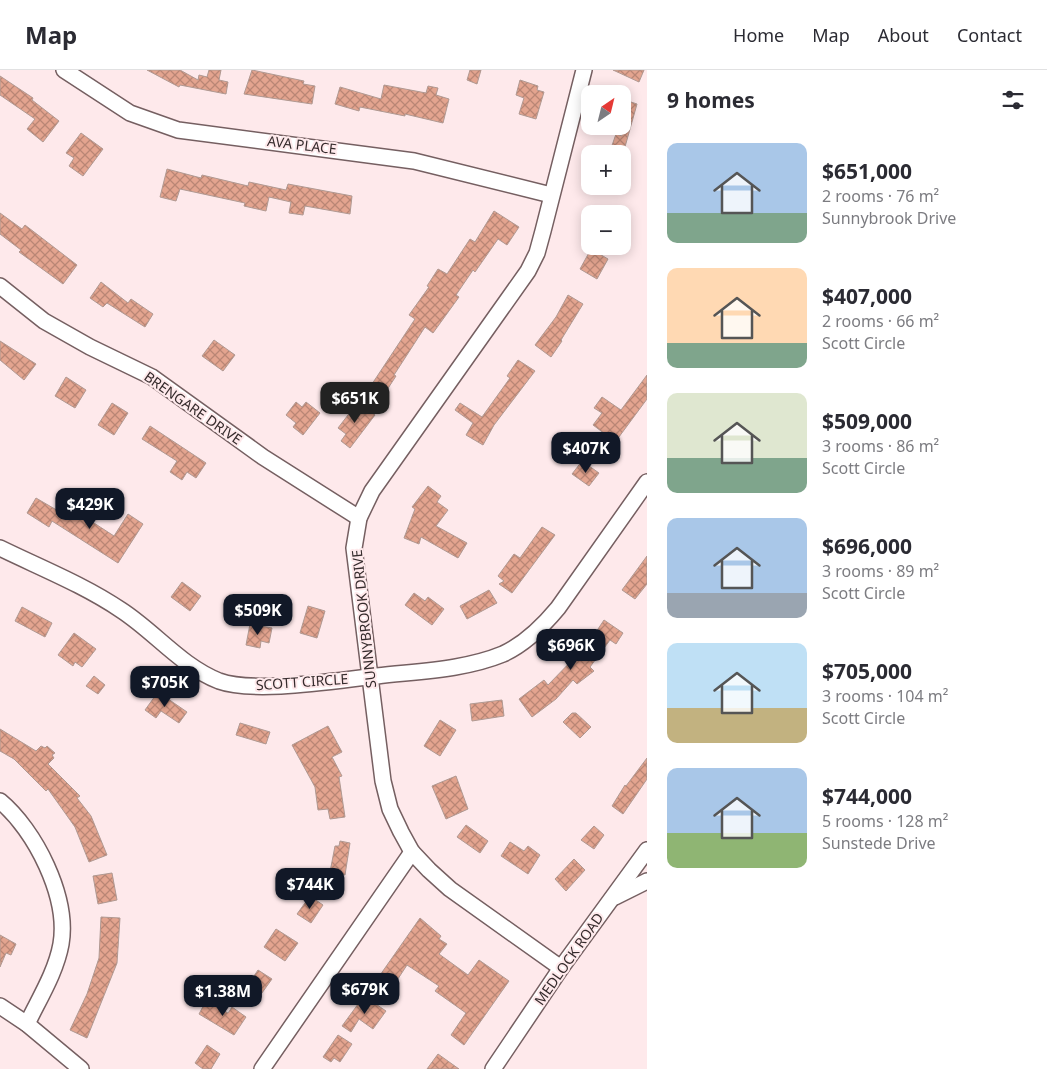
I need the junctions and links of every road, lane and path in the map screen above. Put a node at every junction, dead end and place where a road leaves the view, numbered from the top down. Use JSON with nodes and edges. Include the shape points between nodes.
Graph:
{"nodes":[{"id":1,"x":64,"y":70,"type":"edge"},
{"id":2,"x":584,"y":70,"type":"edge"},
{"id":3,"x":551,"y":195,"type":"junction"},
{"id":4,"x":0,"y":286,"type":"edge"},
{"id":5,"x":647,"y":482,"type":"edge"},
{"id":6,"x":359,"y":518,"type":"junction"},
{"id":7,"x":0,"y":548,"type":"edge"},
{"id":8,"x":370,"y":677,"type":"junction"},
{"id":9,"x":0,"y":801,"type":"edge"},
{"id":10,"x":647,"y":850,"type":"edge"},
{"id":11,"x":412,"y":852,"type":"junction"},
{"id":12,"x":647,"y":881,"type":"edge"},
{"id":13,"x":612,"y":899,"type":"junction"},
{"id":14,"x":561,"y":968,"type":"junction"},
{"id":15,"x":0,"y":1006,"type":"edge"},
{"id":16,"x":27,"y":1024,"type":"junction"},
{"id":17,"x":81,"y":1069,"type":"edge"},
{"id":18,"x":262,"y":1069,"type":"edge"},
{"id":19,"x":492,"y":1069,"type":"edge"}],
"edges":[{"from":1,"to":3,"type":"street","name":"AVA PLACE","via":[[130,113],[178,130],[414,160]]},
{"from":2,"to":3,"type":"street","name":"SUNNYBROOK DRIVE"},
{"from":3,"to":6,"type":"street","name":"SUNNYBROOK DRIVE","via":[[537,252],[528,271],[372,491]]},
{"from":4,"to":6,"type":"street","name":"BRENGARE DRIVE","via":[[44,321],[152,377],[263,457]]},
{"from":5,"to":8,"type":"street","name":"SCOTT CIRCLE","via":[[558,608],[518,646],[497,656],[460,666]]},
{"from":6,"to":8,"type":"street","name":"SUNNYBROOK DRIVE","via":[[354,548]]},
{"from":7,"to":8,"type":"street","name":"SCOTT CIRCLE","via":[[102,598],[123,611],[174,654],[220,681],[244,686]]},
{"from":8,"to":11,"type":"street","name":"SUNNYBROOK DRIVE","via":[[383,781],[390,809]]},
{"from":9,"to":16,"type":"street","via":[[20,822],[42,856],[62,917],[56,964]]},
{"from":10,"to":13,"type":"street","name":"MEDLOCK ROAD"},
{"from":11,"to":14,"type":"street","name":"SUNNYBROOK DRIVE","via":[[450,889]]},
{"from":11,"to":18,"type":"street"},
{"from":12,"to":13,"type":"street"},
{"from":13,"to":14,"type":"street","name":"MEDLOCK ROAD"},
{"from":14,"to":19,"type":"street","name":"MEDLOCK ROAD"},
{"from":15,"to":16,"type":"street"},
{"from":16,"to":17,"type":"street"}]}
